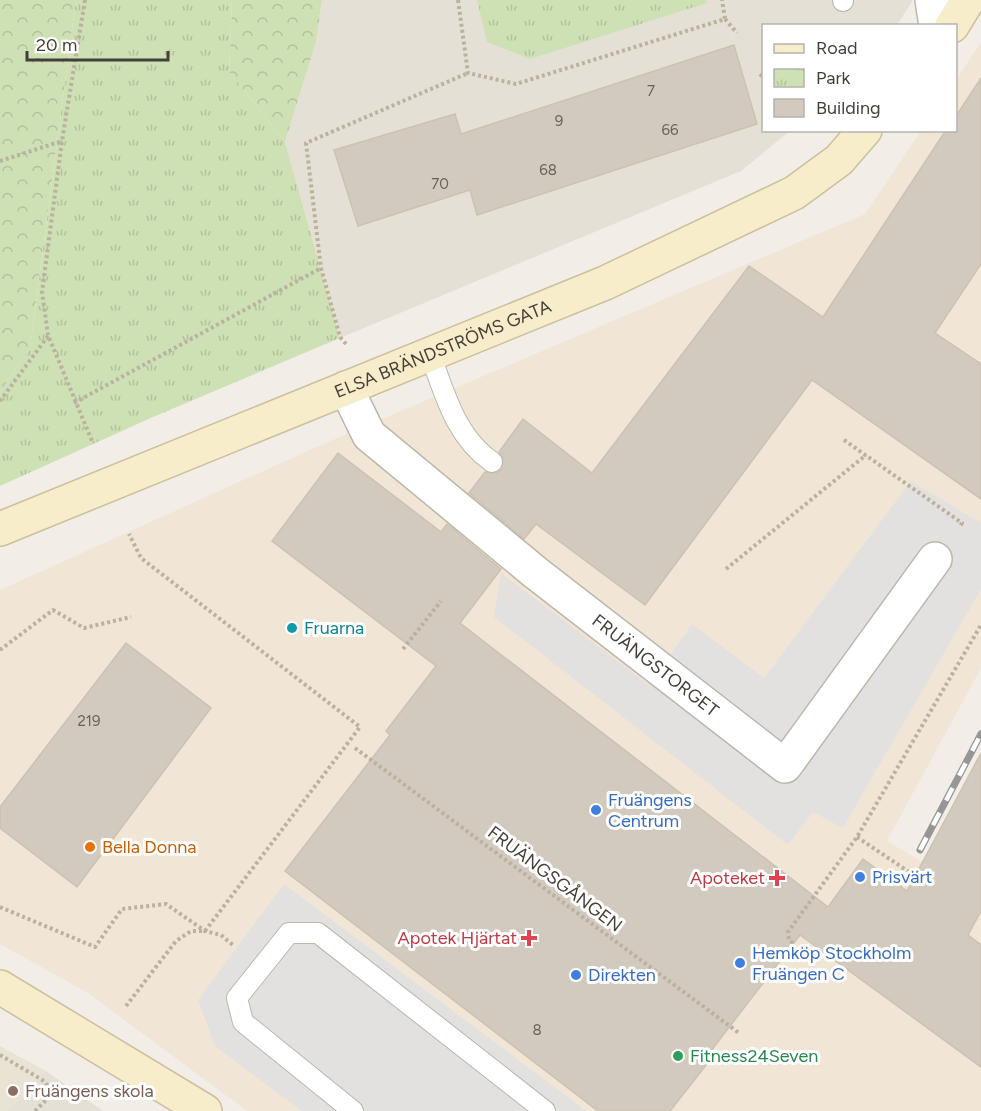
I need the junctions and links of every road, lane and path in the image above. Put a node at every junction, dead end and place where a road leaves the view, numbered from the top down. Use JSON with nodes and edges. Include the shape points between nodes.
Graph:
{"nodes":[{"id":1,"x":85,"y":0,"type":"edge"},
{"id":2,"x":458,"y":0,"type":"edge"},
{"id":3,"x":722,"y":0,"type":"edge"},
{"id":4,"x":932,"y":0,"type":"edge"},
{"id":5,"x":968,"y":0,"type":"edge"},
{"id":6,"x":725,"y":19,"type":"junction"},
{"id":7,"x":936,"y":24,"type":"edge"},
{"id":8,"x":953,"y":24,"type":"edge"},
{"id":9,"x":737,"y":33,"type":"dead end"},
{"id":10,"x":468,"y":73,"type":"junction"},
{"id":11,"x":759,"y":74,"type":"dead end"},
{"id":12,"x":762,"y":76,"type":"edge"},
{"id":13,"x":863,"y":132,"type":"edge"},
{"id":14,"x":62,"y":141,"type":"junction"},
{"id":15,"x":0,"y":161,"type":"edge"},
{"id":16,"x":321,"y":268,"type":"junction"},
{"id":17,"x":48,"y":335,"type":"junction"},
{"id":18,"x":430,"y":354,"type":"junction"},
{"id":19,"x":359,"y":383,"type":"junction"},
{"id":20,"x":0,"y":401,"type":"edge"},
{"id":21,"x":74,"y":403,"type":"junction"},
{"id":22,"x":844,"y":440,"type":"dead end"},
{"id":23,"x":92,"y":441,"type":"dead end"},
{"id":24,"x":866,"y":455,"type":"junction"},
{"id":25,"x":492,"y":462,"type":"dead end"},
{"id":26,"x":0,"y":529,"type":"edge"},
{"id":27,"x":129,"y":534,"type":"dead end"},
{"id":28,"x":935,"y":559,"type":"joint"},
{"id":29,"x":726,"y":569,"type":"dead end"},
{"id":30,"x":441,"y":601,"type":"dead end"},
{"id":31,"x":131,"y":617,"type":"dead end"},
{"id":32,"x":981,"y":625,"type":"edge"},
{"id":33,"x":0,"y":650,"type":"edge"},
{"id":34,"x":404,"y":650,"type":"dead end"},
{"id":35,"x":355,"y":748,"type":"dead end"},
{"id":36,"x":857,"y":837,"type":"junction"},
{"id":37,"x":915,"y":876,"type":"dead end"},
{"id":38,"x":0,"y":907,"type":"edge"},
{"id":39,"x":204,"y":931,"type":"junction"},
{"id":40,"x":793,"y":944,"type":"dead end"},
{"id":41,"x":0,"y":987,"type":"edge"},
{"id":42,"x":126,"y":1006,"type":"dead end"},
{"id":43,"x":739,"y":1032,"type":"dead end"},
{"id":44,"x":0,"y":1055,"type":"edge"},
{"id":45,"x":61,"y":1085,"type":"dead end"},
{"id":46,"x":52,"y":1092,"type":"junction"},
{"id":47,"x":203,"y":1110,"type":"edge"},
{"id":48,"x":35,"y":1111,"type":"edge"},
{"id":49,"x":353,"y":1111,"type":"edge"},
{"id":50,"x":545,"y":1111,"type":"edge"}],
"edges":[{"from":1,"to":14,"type":"path"},
{"from":2,"to":10,"type":"path"},
{"from":3,"to":6,"type":"path"},
{"from":4,"to":7,"type":"street"},
{"from":5,"to":8,"type":"street"},
{"from":6,"to":9,"type":"path"},
{"from":6,"to":10,"type":"path","via":[[516,84]]},
{"from":10,"to":16,"type":"path","via":[[306,143]]},
{"from":11,"to":12,"type":"path"},
{"from":13,"to":18,"type":"street","name":"ELSA BRÄNDSTRÖMS GATA","via":[[839,160],[794,193],[605,283]]},
{"from":14,"to":15,"type":"path"},
{"from":14,"to":17,"type":"path","via":[[42,292]]},
{"from":16,"to":19,"type":"path","via":[[340,337]]},
{"from":16,"to":21,"type":"path"},
{"from":17,"to":20,"type":"path"},
{"from":17,"to":21,"type":"path"},
{"from":18,"to":19,"type":"street","name":"ELSA BRÄNDSTRÖMS GATA"},
{"from":18,"to":25,"type":"lane","via":[[457,425],[477,452]]},
{"from":19,"to":26,"type":"street","name":"ELSA BRÄNDSTRÖMS GATA"},
{"from":19,"to":28,"type":"street","name":"FRUÄNGSTORGET","via":[[369,435],[536,573],[785,766]]},
{"from":21,"to":23,"type":"path"},
{"from":22,"to":24,"type":"path"},
{"from":24,"to":28,"type":"path","via":[[962,523]]},
{"from":24,"to":29,"type":"path"},
{"from":27,"to":39,"type":"path","via":[[141,558],[360,727]]},
{"from":30,"to":34,"type":"path"},
{"from":31,"to":33,"type":"path","via":[[84,628],[53,610]]},
{"from":32,"to":36,"type":"path"},
{"from":35,"to":43,"type":"path","name":"FRUÄNGSGÅNGEN"},
{"from":36,"to":37,"type":"path"},
{"from":36,"to":40,"type":"path","via":[[788,933]]},
{"from":38,"to":39,"type":"path","via":[[95,947],[122,909],[166,904]]},
{"from":39,"to":42,"type":"path","via":[[191,931],[176,941]]},
{"from":41,"to":47,"type":"street"},
{"from":44,"to":46,"type":"path","via":[[44,1081]]},
{"from":45,"to":46,"type":"path"},
{"from":46,"to":48,"type":"path"},
{"from":49,"to":50,"type":"lane","via":[[243,1022],[237,998],[289,933],[318,933]]}]}
